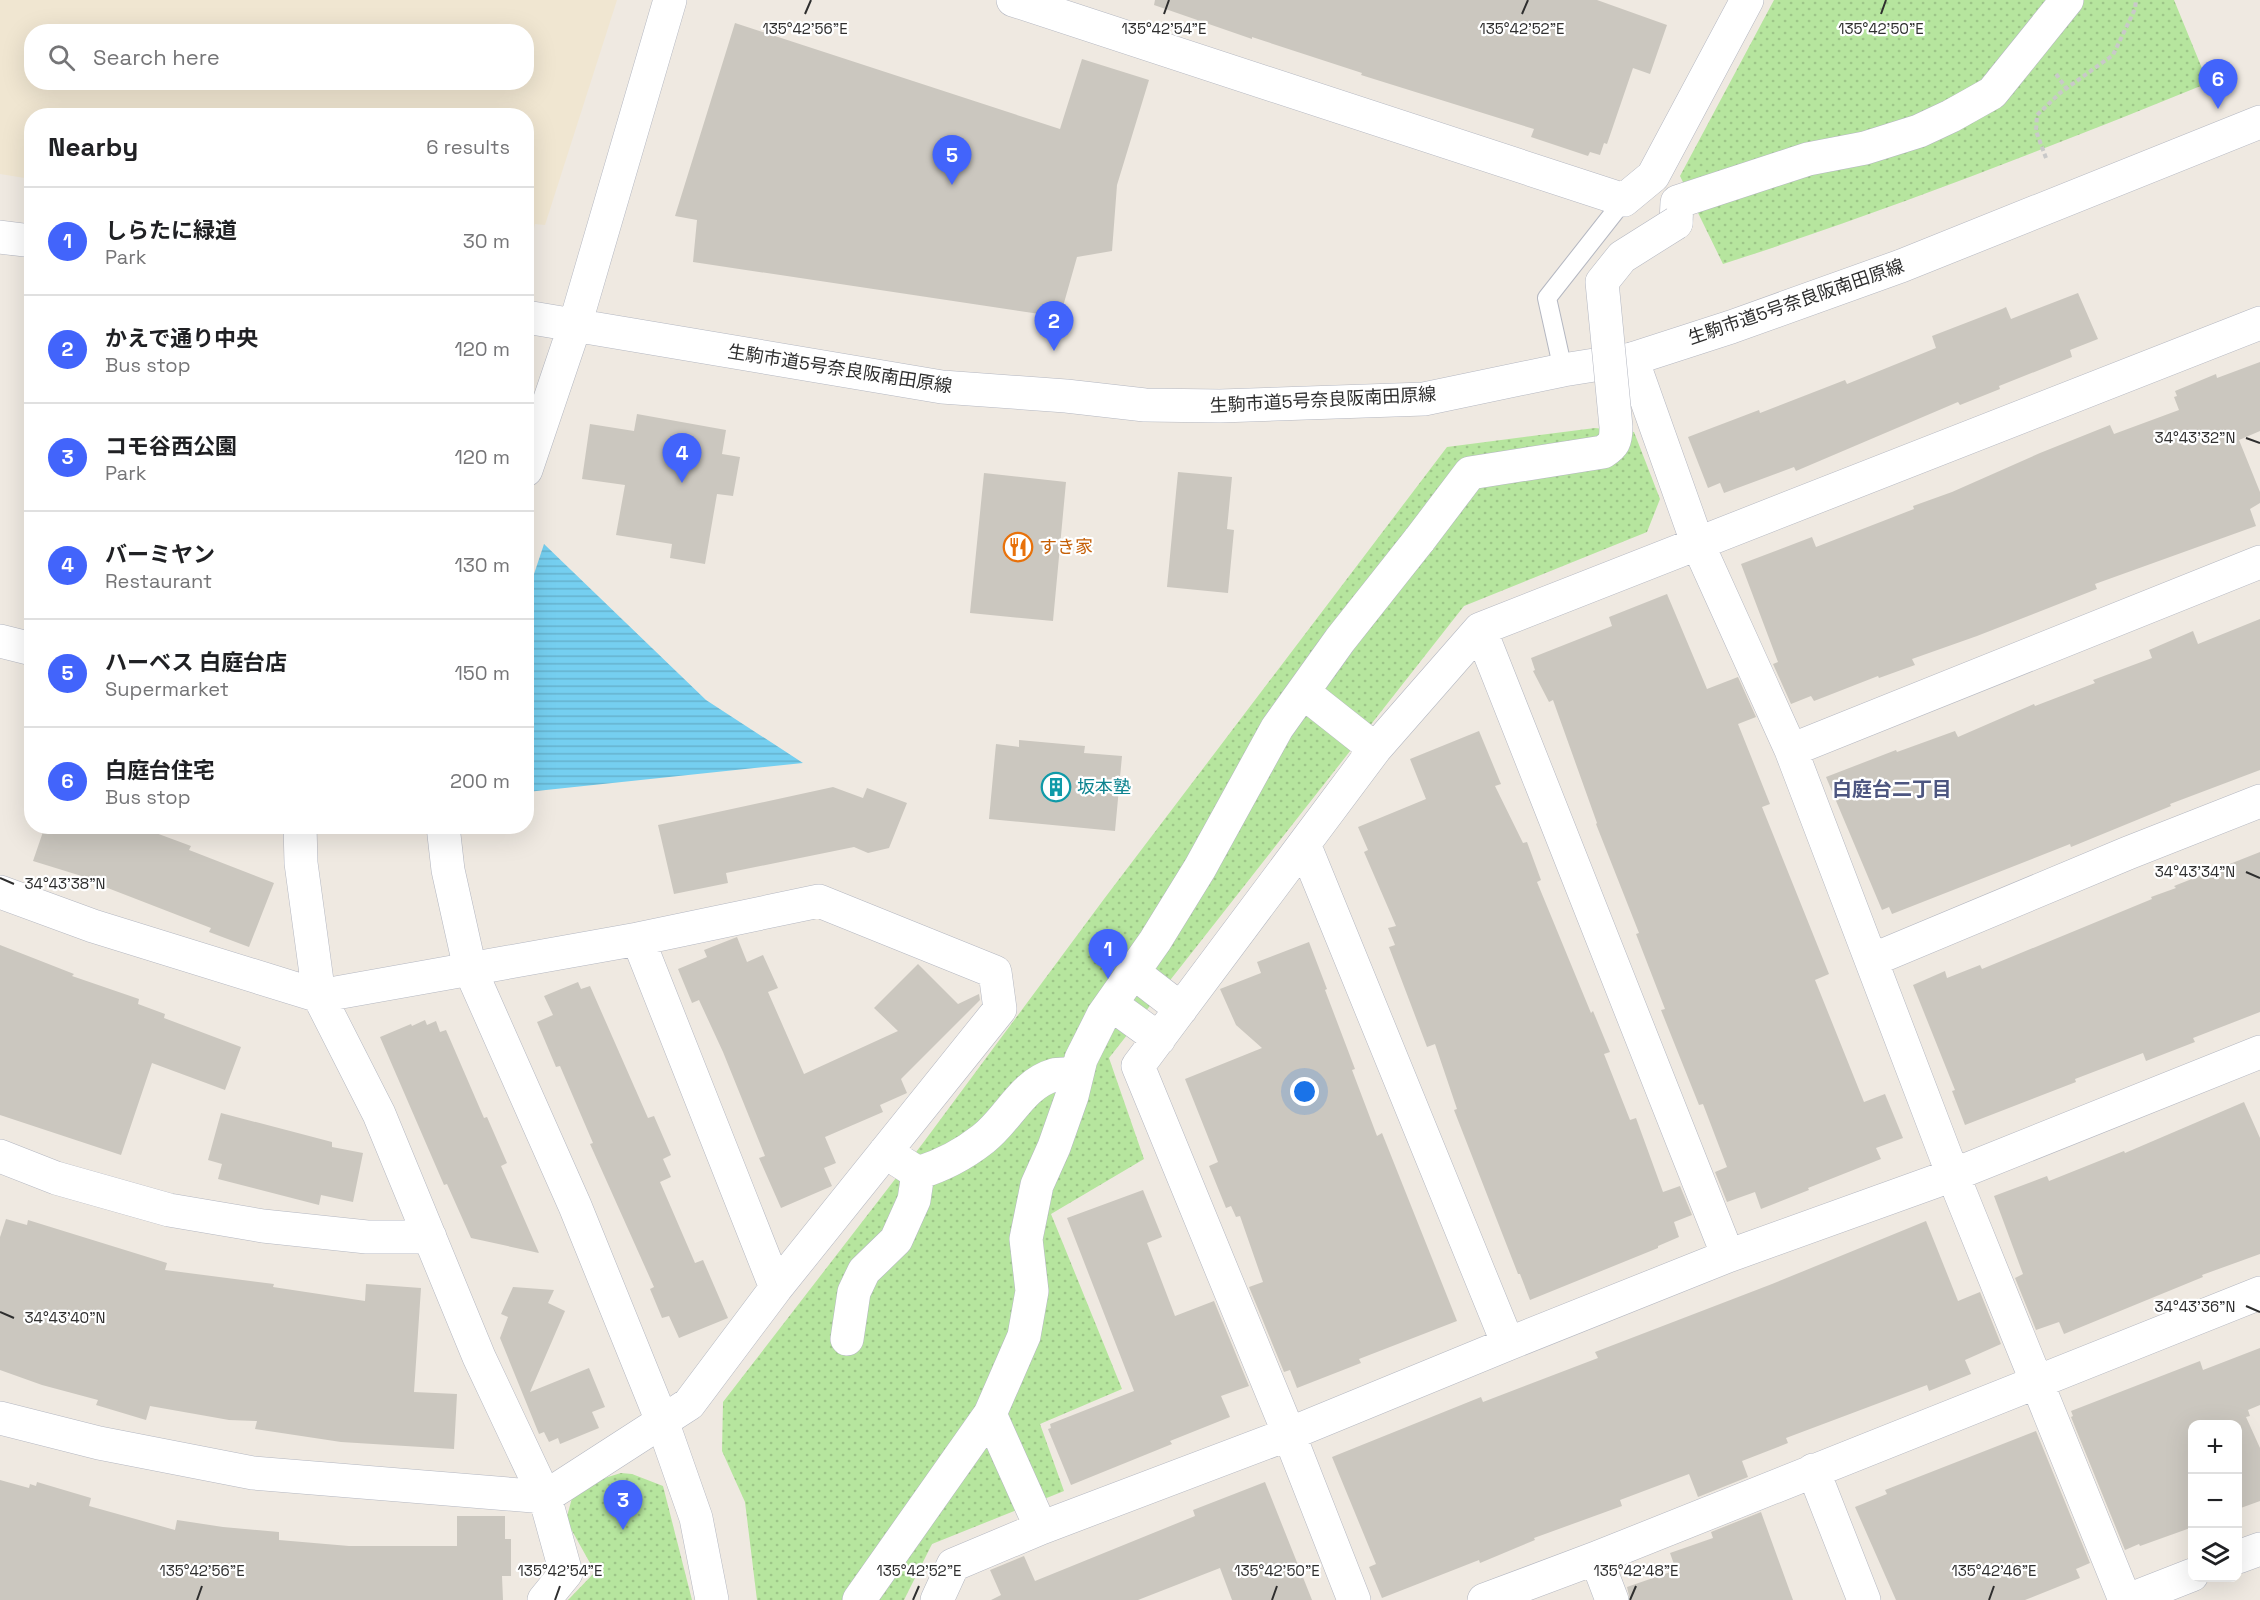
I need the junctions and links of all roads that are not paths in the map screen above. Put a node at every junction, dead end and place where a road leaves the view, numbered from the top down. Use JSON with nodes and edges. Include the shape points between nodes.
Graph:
{"nodes":[{"id":1,"x":670,"y":0,"type":"edge"},
{"id":2,"x":1013,"y":0,"type":"edge"},
{"id":3,"x":1747,"y":0,"type":"edge"},
{"id":4,"x":2067,"y":0,"type":"edge"},
{"id":5,"x":2260,"y":122,"type":"edge"},
{"id":6,"x":1653,"y":176,"type":"junction"},
{"id":7,"x":1624,"y":200,"type":"junction"},
{"id":8,"x":1677,"y":212,"type":"junction"},
{"id":9,"x":0,"y":237,"type":"edge"},
{"id":10,"x":24,"y":240,"type":"edge"},
{"id":11,"x":534,"y":318,"type":"edge"},
{"id":12,"x":2260,"y":323,"type":"edge"},
{"id":13,"x":575,"y":325,"type":"junction"},
{"id":14,"x":1632,"y":359,"type":"junction"},
{"id":15,"x":1563,"y":370,"type":"junction"},
{"id":16,"x":534,"y":446,"type":"edge"},
{"id":17,"x":1697,"y":542,"type":"junction"},
{"id":18,"x":2260,"y":562,"type":"edge"},
{"id":19,"x":1480,"y":629,"type":"junction"},
{"id":20,"x":0,"y":641,"type":"edge"},
{"id":21,"x":24,"y":647,"type":"edge"},
{"id":22,"x":1304,"y":692,"type":"junction"},
{"id":23,"x":1375,"y":750,"type":"junction"},
{"id":24,"x":1791,"y":750,"type":"junction"},
{"id":25,"x":2260,"y":801,"type":"edge"},
{"id":26,"x":300,"y":834,"type":"edge"},
{"id":27,"x":444,"y":834,"type":"edge"},
{"id":28,"x":1305,"y":844,"type":"junction"},
{"id":29,"x":0,"y":892,"type":"edge"},
{"id":30,"x":638,"y":939,"type":"junction"},
{"id":31,"x":1872,"y":960,"type":"junction"},
{"id":32,"x":470,"y":969,"type":"junction"},
{"id":33,"x":1133,"y":972,"type":"junction"},
{"id":34,"x":319,"y":996,"type":"junction"},
{"id":35,"x":1111,"y":1004,"type":"junction"},
{"id":36,"x":1181,"y":1009,"type":"junction"},
{"id":37,"x":1159,"y":1038,"type":"junction"},
{"id":38,"x":2260,"y":1052,"type":"edge"},
{"id":39,"x":1077,"y":1074,"type":"junction"},
{"id":40,"x":885,"y":1152,"type":"junction"},
{"id":41,"x":0,"y":1156,"type":"edge"},
{"id":42,"x":918,"y":1173,"type":"junction"},
{"id":43,"x":1953,"y":1175,"type":"junction"},
{"id":44,"x":430,"y":1237,"type":"junction"},
{"id":45,"x":1728,"y":1256,"type":"junction"},
{"id":46,"x":776,"y":1288,"type":"junction"},
{"id":47,"x":2260,"y":1293,"type":"edge"},
{"id":48,"x":847,"y":1339,"type":"dead end"},
{"id":49,"x":1508,"y":1344,"type":"junction"},
{"id":50,"x":2037,"y":1382,"type":"junction"},
{"id":51,"x":990,"y":1414,"type":"junction"},
{"id":52,"x":0,"y":1418,"type":"edge"},
{"id":53,"x":662,"y":1421,"type":"junction"},
{"id":54,"x":1289,"y":1434,"type":"junction"},
{"id":55,"x":1813,"y":1470,"type":"junction"},
{"id":56,"x":545,"y":1497,"type":"junction"},
{"id":57,"x":1041,"y":1528,"type":"junction"},
{"id":58,"x":2260,"y":1549,"type":"edge"},
{"id":59,"x":2242,"y":1556,"type":"edge"},
{"id":60,"x":1596,"y":1558,"type":"junction"},
{"id":61,"x":2188,"y":1577,"type":"edge"},
{"id":62,"x":544,"y":1600,"type":"edge"},
{"id":63,"x":712,"y":1600,"type":"edge"},
{"id":64,"x":859,"y":1600,"type":"edge"},
{"id":65,"x":937,"y":1600,"type":"edge"},
{"id":66,"x":1354,"y":1600,"type":"edge"},
{"id":67,"x":1484,"y":1600,"type":"edge"},
{"id":68,"x":1612,"y":1600,"type":"edge"},
{"id":69,"x":1864,"y":1600,"type":"edge"},
{"id":70,"x":2127,"y":1600,"type":"edge"}],
"edges":[{"from":1,"to":13,"type":"street"},
{"from":2,"to":7,"type":"street"},
{"from":3,"to":6,"type":"street"},
{"from":4,"to":8,"type":"street","via":[[1992,93],[1951,116],[1865,148],[1808,159]]},
{"from":5,"to":14,"type":"street","name":"生駒市道5号奈良阪南田原線","via":[[1901,266]]},
{"from":6,"to":7,"type":"street"},
{"from":6,"to":8,"type":"lane"},
{"from":7,"to":15,"type":"lane","via":[[1547,298]]},
{"from":8,"to":22,"type":"street","bridge":true,"via":[[1622,257],[1602,282],[1616,427],[1616,440],[1611,447],[1603,452],[1470,473]]},
{"from":9,"to":10,"type":"street"},
{"from":11,"to":13,"type":"street","name":"生駒市道5号奈良阪南田原線"},
{"from":12,"to":17,"type":"street"},
{"from":13,"to":15,"type":"street","name":"生駒市道5号奈良阪南田原線","via":[[942,387],[1144,405],[1424,399]]},
{"from":13,"to":16,"type":"street"},
{"from":14,"to":15,"type":"street","name":"生駒市道5号奈良阪南田原線"},
{"from":14,"to":17,"type":"street"},
{"from":17,"to":19,"type":"street"},
{"from":17,"to":24,"type":"street"},
{"from":18,"to":24,"type":"street"},
{"from":19,"to":23,"type":"street"},
{"from":19,"to":45,"type":"street"},
{"from":20,"to":21,"type":"street"},
{"from":22,"to":23,"type":"street"},
{"from":22,"to":33,"type":"street","via":[[1277,728],[1200,868]]},
{"from":23,"to":28,"type":"street"},
{"from":24,"to":31,"type":"street"},
{"from":25,"to":31,"type":"street"},
{"from":26,"to":34,"type":"street"},
{"from":27,"to":32,"type":"street"},
{"from":28,"to":36,"type":"street"},
{"from":28,"to":49,"type":"street"},
{"from":29,"to":34,"type":"street","via":[[93,926]]},
{"from":30,"to":32,"type":"street"},
{"from":30,"to":40,"type":"street","via":[[819,901],[995,972],[1000,1009]]},
{"from":30,"to":46,"type":"street"},
{"from":31,"to":43,"type":"street"},
{"from":32,"to":34,"type":"street"},
{"from":32,"to":53,"type":"street","via":[[575,1206]]},
{"from":33,"to":35,"type":"street"},
{"from":33,"to":36,"type":"street"},
{"from":34,"to":44,"type":"street","via":[[379,1114]]},
{"from":35,"to":37,"type":"street"},
{"from":35,"to":39,"type":"street"},
{"from":36,"to":37,"type":"street"},
{"from":37,"to":54,"type":"street","via":[[1138,1066]]},
{"from":38,"to":43,"type":"street"},
{"from":39,"to":42,"type":"street","via":[[1055,1075],[1032,1087],[984,1139],[954,1158]]},
{"from":39,"to":51,"type":"street","via":[[1054,1147],[1037,1185],[1026,1239],[1032,1292],[1024,1336]]},
{"from":40,"to":42,"type":"street"},
{"from":40,"to":46,"type":"street"},
{"from":41,"to":44,"type":"street","via":[[56,1178],[169,1210],[263,1226],[367,1237]]},
{"from":42,"to":48,"type":"street","via":[[914,1200],[896,1240],[864,1271],[854,1292]]},
{"from":43,"to":45,"type":"street"},
{"from":43,"to":50,"type":"street"},
{"from":44,"to":56,"type":"street","via":[[478,1357]]},
{"from":45,"to":49,"type":"street"},
{"from":46,"to":53,"type":"street","via":[[689,1404]]},
{"from":47,"to":50,"type":"street"},
{"from":49,"to":54,"type":"street"},
{"from":50,"to":55,"type":"street"},
{"from":50,"to":70,"type":"street"},
{"from":51,"to":57,"type":"street"},
{"from":51,"to":64,"type":"street"},
{"from":52,"to":56,"type":"street","via":[[99,1443],[253,1473]]},
{"from":53,"to":56,"type":"street"},
{"from":53,"to":63,"type":"street","via":[[696,1518]]},
{"from":54,"to":57,"type":"street"},
{"from":54,"to":66,"type":"street"},
{"from":55,"to":60,"type":"street"},
{"from":55,"to":69,"type":"street"},
{"from":56,"to":62,"type":"street","via":[[566,1573]]},
{"from":57,"to":65,"type":"street","via":[[953,1565]]},
{"from":58,"to":59,"type":"street"},
{"from":60,"to":67,"type":"street"},
{"from":60,"to":68,"type":"street"},
{"from":61,"to":70,"type":"street"}]}
